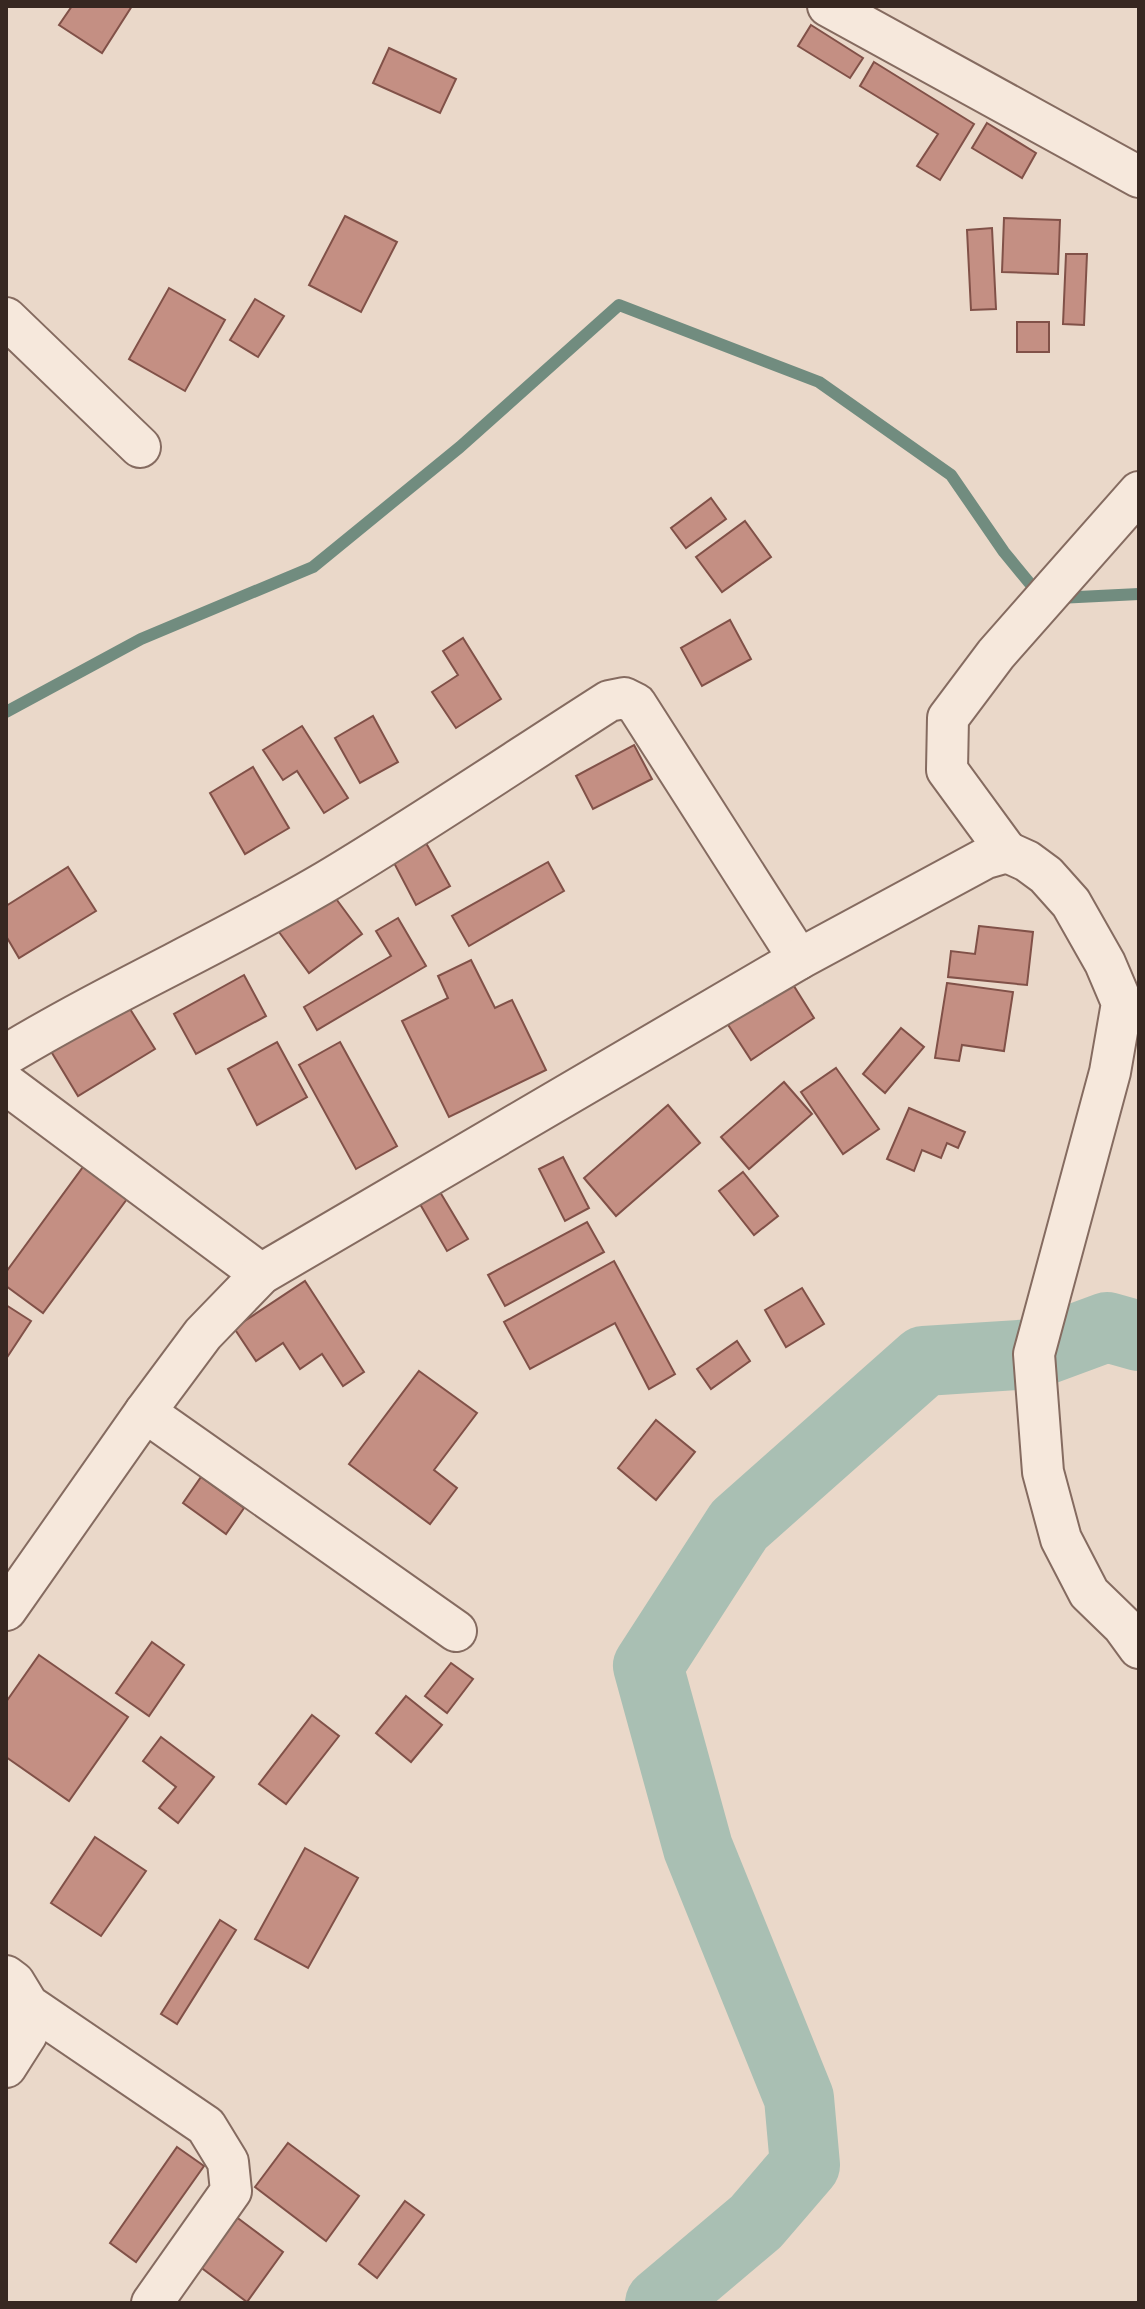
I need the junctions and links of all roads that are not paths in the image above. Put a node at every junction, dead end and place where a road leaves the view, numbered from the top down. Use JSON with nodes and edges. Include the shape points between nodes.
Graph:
{"nodes":[{"id":1,"x":828,"y":6,"type":"edge"},
{"id":2,"x":1139,"y":177,"type":"edge"},
{"id":3,"x":6,"y":318,"type":"edge"},
{"id":4,"x":140,"y":447,"type":"dead end"},
{"id":5,"x":1139,"y":492,"type":"edge"},
{"id":6,"x":1007,"y":852,"type":"junction"},
{"id":7,"x":799,"y":959,"type":"junction"},
{"id":8,"x":6,"y":1055,"type":"edge"},
{"id":9,"x":6,"y":1084,"type":"edge"},
{"id":10,"x":261,"y":1274,"type":"junction"},
{"id":11,"x":145,"y":1412,"type":"junction"},
{"id":12,"x":6,"y":1610,"type":"edge"},
{"id":13,"x":456,"y":1631,"type":"dead end"},
{"id":14,"x":1139,"y":1648,"type":"edge"},
{"id":15,"x":17,"y":1990,"type":"edge"},
{"id":16,"x":6,"y":2067,"type":"edge"},
{"id":17,"x":152,"y":2303,"type":"edge"}],
"edges":[{"from":1,"to":2,"type":"street"},
{"from":3,"to":4,"type":"street"},
{"from":5,"to":6,"type":"street","via":[[996,654],[948,718],[947,770]]},
{"from":6,"to":7,"type":"street","via":[[986,858]]},
{"from":6,"to":14,"type":"street","via":[[1046,875],[1071,903],[1122,1003],[1110,1072],[1034,1354],[1043,1472],[1061,1539],[1089,1593]]},
{"from":7,"to":8,"type":"street","via":[[636,704],[624,698],[609,701],[327,881]]},
{"from":7,"to":10,"type":"street"},
{"from":9,"to":10,"type":"street"},
{"from":10,"to":11,"type":"street","via":[[203,1334]]},
{"from":11,"to":12,"type":"street"},
{"from":11,"to":13,"type":"street"},
{"from":15,"to":16,"type":"street","via":[[27,2034]]},
{"from":15,"to":17,"type":"street","via":[[206,2126],[228,2162],[231,2191]]}]}
